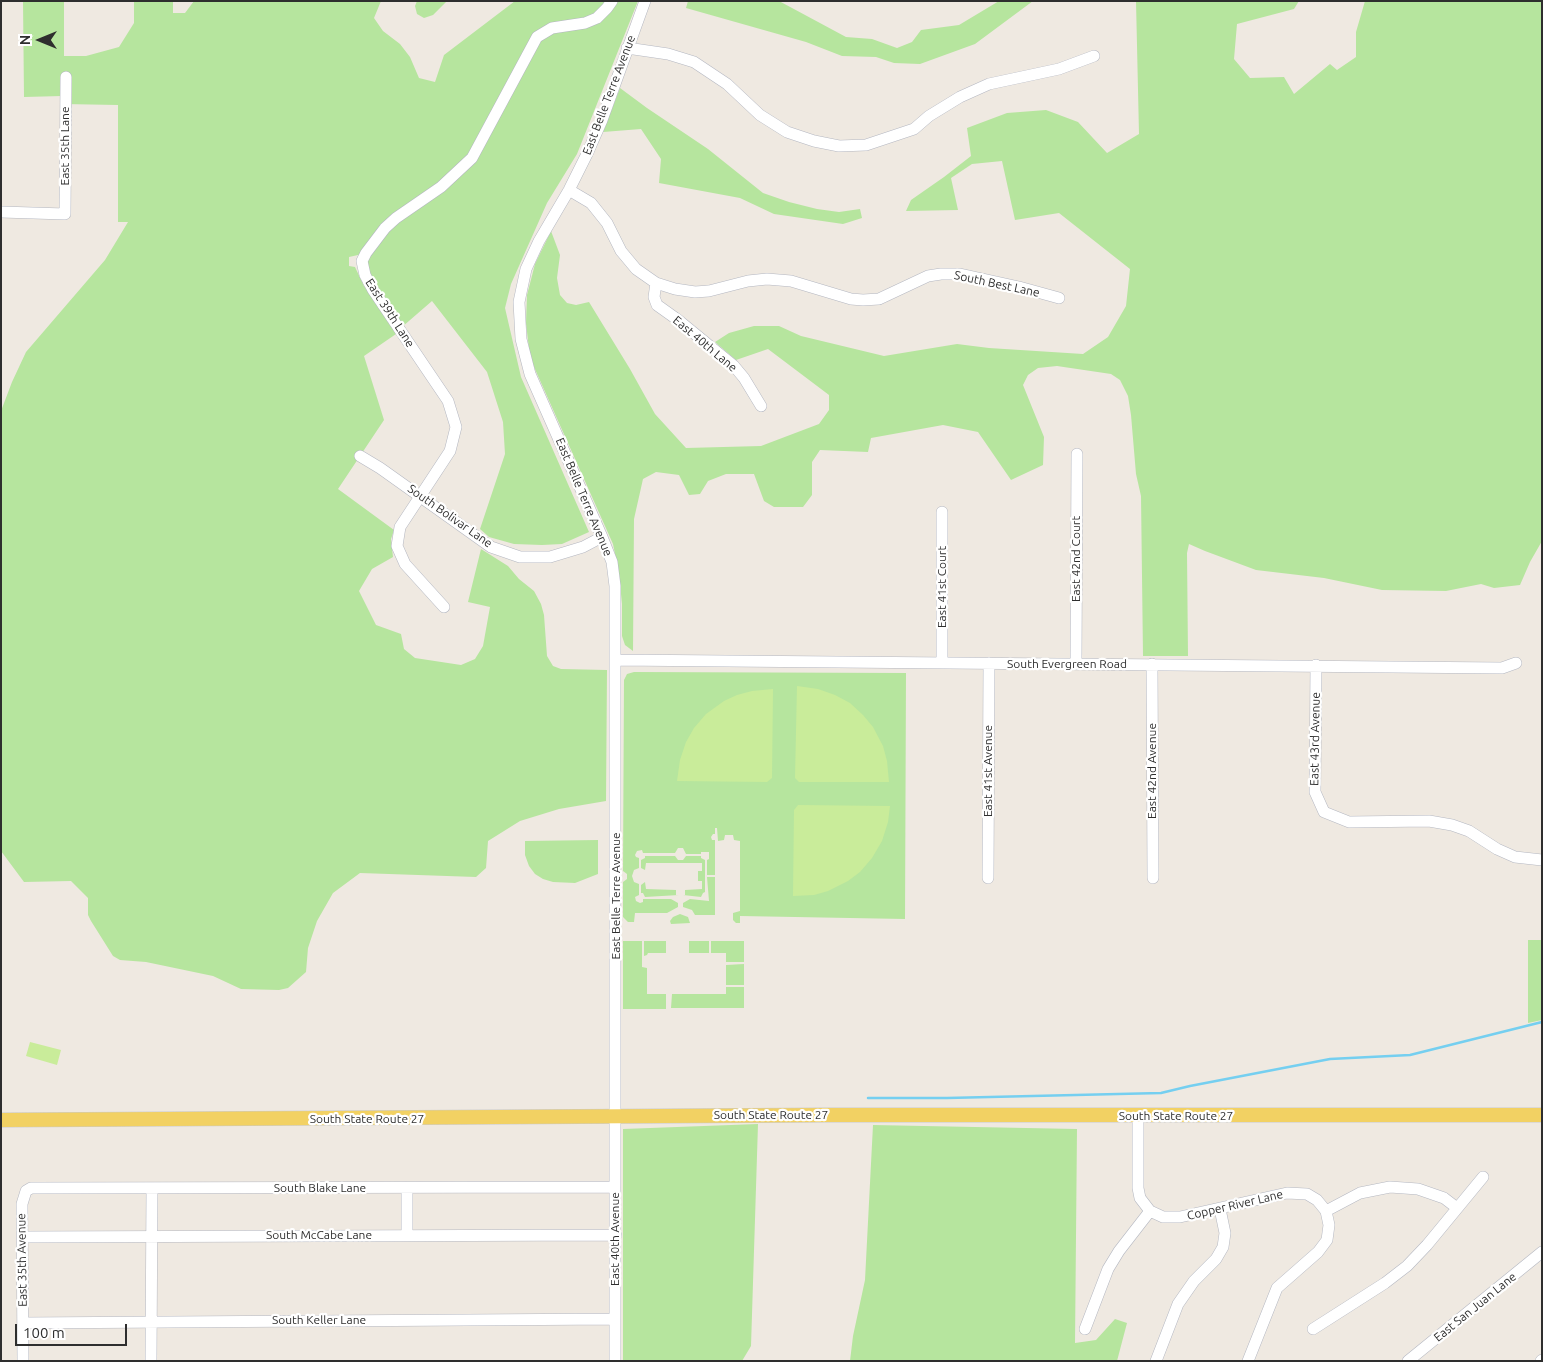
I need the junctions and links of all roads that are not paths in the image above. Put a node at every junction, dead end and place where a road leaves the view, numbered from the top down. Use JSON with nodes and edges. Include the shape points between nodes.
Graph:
{"nodes":[{"id":1,"x":612,"y":1,"type":"edge"},
{"id":2,"x":645,"y":1,"type":"edge"},
{"id":3,"x":627,"y":48,"type":"junction"},
{"id":4,"x":1094,"y":56,"type":"dead end"},
{"id":5,"x":66,"y":77,"type":"dead end"},
{"id":6,"x":569,"y":190,"type":"junction"},
{"id":7,"x":1,"y":212,"type":"edge"},
{"id":8,"x":656,"y":283,"type":"junction"},
{"id":9,"x":1059,"y":298,"type":"dead end"},
{"id":10,"x":760,"y":406,"type":"dead end"},
{"id":11,"x":1077,"y":454,"type":"dead end"},
{"id":12,"x":360,"y":456,"type":"dead end"},
{"id":13,"x":421,"y":497,"type":"junction"},
{"id":14,"x":942,"y":512,"type":"dead end"},
{"id":15,"x":602,"y":537,"type":"junction"},
{"id":16,"x":444,"y":607,"type":"dead end"},
{"id":17,"x":616,"y":660,"type":"junction"},
{"id":18,"x":942,"y":662,"type":"junction"},
{"id":19,"x":989,"y":663,"type":"junction"},
{"id":20,"x":1076,"y":663,"type":"junction"},
{"id":21,"x":1516,"y":663,"type":"dead end"},
{"id":22,"x":1152,"y":664,"type":"junction"},
{"id":23,"x":1316,"y":665,"type":"junction"},
{"id":24,"x":1542,"y":860,"type":"edge"},
{"id":25,"x":988,"y":878,"type":"dead end"},
{"id":26,"x":1153,"y":878,"type":"dead end"},
{"id":27,"x":1542,"y":1115,"type":"edge"},
{"id":28,"x":615,"y":1116,"type":"junction"},
{"id":29,"x":1138,"y":1116,"type":"junction"},
{"id":30,"x":1,"y":1120,"type":"edge"},
{"id":31,"x":1483,"y":1178,"type":"dead end"},
{"id":32,"x":615,"y":1186,"type":"junction"},
{"id":33,"x":152,"y":1188,"type":"junction"},
{"id":34,"x":407,"y":1188,"type":"junction"},
{"id":35,"x":26,"y":1191,"type":"joint"},
{"id":36,"x":1458,"y":1208,"type":"junction"},
{"id":37,"x":1220,"y":1209,"type":"junction"},
{"id":38,"x":1326,"y":1210,"type":"junction"},
{"id":39,"x":1150,"y":1211,"type":"junction"},
{"id":40,"x":407,"y":1235,"type":"junction"},
{"id":41,"x":616,"y":1235,"type":"junction"},
{"id":42,"x":153,"y":1236,"type":"junction"},
{"id":43,"x":23,"y":1237,"type":"junction"},
{"id":44,"x":1542,"y":1252,"type":"edge"},
{"id":45,"x":615,"y":1319,"type":"junction"},
{"id":46,"x":151,"y":1321,"type":"junction"},
{"id":47,"x":23,"y":1322,"type":"junction"},
{"id":48,"x":1085,"y":1329,"type":"dead end"},
{"id":49,"x":1313,"y":1329,"type":"dead end"},
{"id":50,"x":23,"y":1361,"type":"edge"},
{"id":51,"x":151,"y":1361,"type":"edge"},
{"id":52,"x":615,"y":1361,"type":"edge"},
{"id":53,"x":1156,"y":1361,"type":"edge"},
{"id":54,"x":1248,"y":1361,"type":"edge"},
{"id":55,"x":1408,"y":1361,"type":"edge"}],
"edges":[{"from":1,"to":13,"type":"street","name":"East 39th Lane","via":[[597,18],[552,28],[537,37],[472,158],[442,187],[385,228],[362,261],[373,290],[448,400],[456,426],[450,451]]},
{"from":2,"to":3,"type":"street","name":"East Belle Terre Avenue"},
{"from":3,"to":4,"type":"street","via":[[668,54],[694,62],[786,132],[839,146],[866,144],[914,129],[960,97],[989,84],[1058,69]]},
{"from":3,"to":6,"type":"street","name":"East Belle Terre Avenue","via":[[602,120]]},
{"from":5,"to":7,"type":"street","name":"East 35th Lane","via":[[65,214]]},
{"from":6,"to":8,"type":"street","via":[[591,203],[607,223],[621,251],[636,269]]},
{"from":6,"to":15,"type":"street","name":"East Belle Terre Avenue","via":[[526,269],[519,302],[521,338],[530,374]]},
{"from":8,"to":9,"type":"street","name":"South Best Lane","via":[[675,290],[695,292],[767,278],[851,299],[879,299],[928,276],[960,274]]},
{"from":8,"to":10,"type":"street","name":"East 40th Lane","via":[[654,297],[657,305],[734,366]]},
{"from":11,"to":20,"type":"street","name":"East 42nd Court"},
{"from":12,"to":13,"type":"street","name":"South Bolivar Lane"},
{"from":13,"to":15,"type":"street","name":"South Bolivar Lane","via":[[491,546],[520,557],[550,557]]},
{"from":13,"to":16,"type":"street","name":"East 39th Lane","via":[[400,527],[397,546],[404,564]]},
{"from":14,"to":18,"type":"street","name":"East 41st Court"},
{"from":15,"to":17,"type":"street","name":"East Belle Terre Avenue","via":[[612,562],[616,586]]},
{"from":17,"to":18,"type":"street","name":"South Evergreen Road"},
{"from":17,"to":28,"type":"street","name":"East Belle Terre Avenue"},
{"from":18,"to":19,"type":"street","name":"South Evergreen Road"},
{"from":19,"to":20,"type":"street","name":"South Evergreen Road"},
{"from":19,"to":25,"type":"street","name":"East 41st Avenue"},
{"from":20,"to":22,"type":"street","name":"South Evergreen Road"},
{"from":21,"to":23,"type":"street","name":"South Evergreen Road","via":[[1502,668]]},
{"from":22,"to":23,"type":"street","name":"South Evergreen Road"},
{"from":22,"to":26,"type":"street","name":"East 42nd Avenue"},
{"from":23,"to":24,"type":"street","name":"East 43rd Avenue","via":[[1315,792],[1324,812],[1349,822],[1429,821],[1452,825],[1515,857]]},
{"from":27,"to":29,"type":"main road","name":"South State Route 27"},
{"from":28,"to":29,"type":"main road","name":"South State Route 27"},
{"from":28,"to":30,"type":"main road","name":"South State Route 27"},
{"from":28,"to":32,"type":"street","name":"East 40th Avenue"},
{"from":29,"to":39,"type":"street","via":[[1138,1188],[1140,1198]]},
{"from":31,"to":36,"type":"street"},
{"from":32,"to":34,"type":"street","name":"South Blake Lane"},
{"from":32,"to":41,"type":"street","name":"East 40th Avenue"},
{"from":33,"to":34,"type":"street","name":"South Blake Lane"},
{"from":33,"to":35,"type":"street","name":"South Blake Lane","via":[[31,1188]]},
{"from":33,"to":42,"type":"street"},
{"from":34,"to":40,"type":"street"},
{"from":35,"to":43,"type":"street","name":"East 35th Avenue","via":[[22,1204]]},
{"from":36,"to":38,"type":"street","via":[[1444,1198],[1418,1190],[1390,1188],[1360,1194]]},
{"from":36,"to":49,"type":"street","via":[[1407,1266]]},
{"from":37,"to":38,"type":"street","name":"Copper River Lane","via":[[1287,1193],[1307,1194]]},
{"from":37,"to":39,"type":"street","name":"Copper River Lane","via":[[1180,1217],[1163,1217]]},
{"from":37,"to":53,"type":"street","via":[[1224,1246],[1178,1304]]},
{"from":38,"to":54,"type":"street","via":[[1330,1225],[1327,1240],[1277,1288]]},
{"from":39,"to":48,"type":"street","via":[[1108,1269]]},
{"from":40,"to":41,"type":"street","name":"South McCabe Lane"},
{"from":40,"to":42,"type":"street","name":"South McCabe Lane"},
{"from":41,"to":45,"type":"street","name":"East 40th Avenue"},
{"from":42,"to":43,"type":"street","name":"South McCabe Lane"},
{"from":42,"to":46,"type":"street"},
{"from":43,"to":47,"type":"street","name":"East 35th Avenue"},
{"from":44,"to":55,"type":"street","name":"East San Juan Lane"},
{"from":45,"to":46,"type":"street","name":"South Keller Lane"},
{"from":45,"to":52,"type":"street","name":"East 40th Avenue"},
{"from":46,"to":47,"type":"street","name":"South Keller Lane"},
{"from":46,"to":51,"type":"street"},
{"from":47,"to":50,"type":"street","name":"East 35th Avenue"}]}
